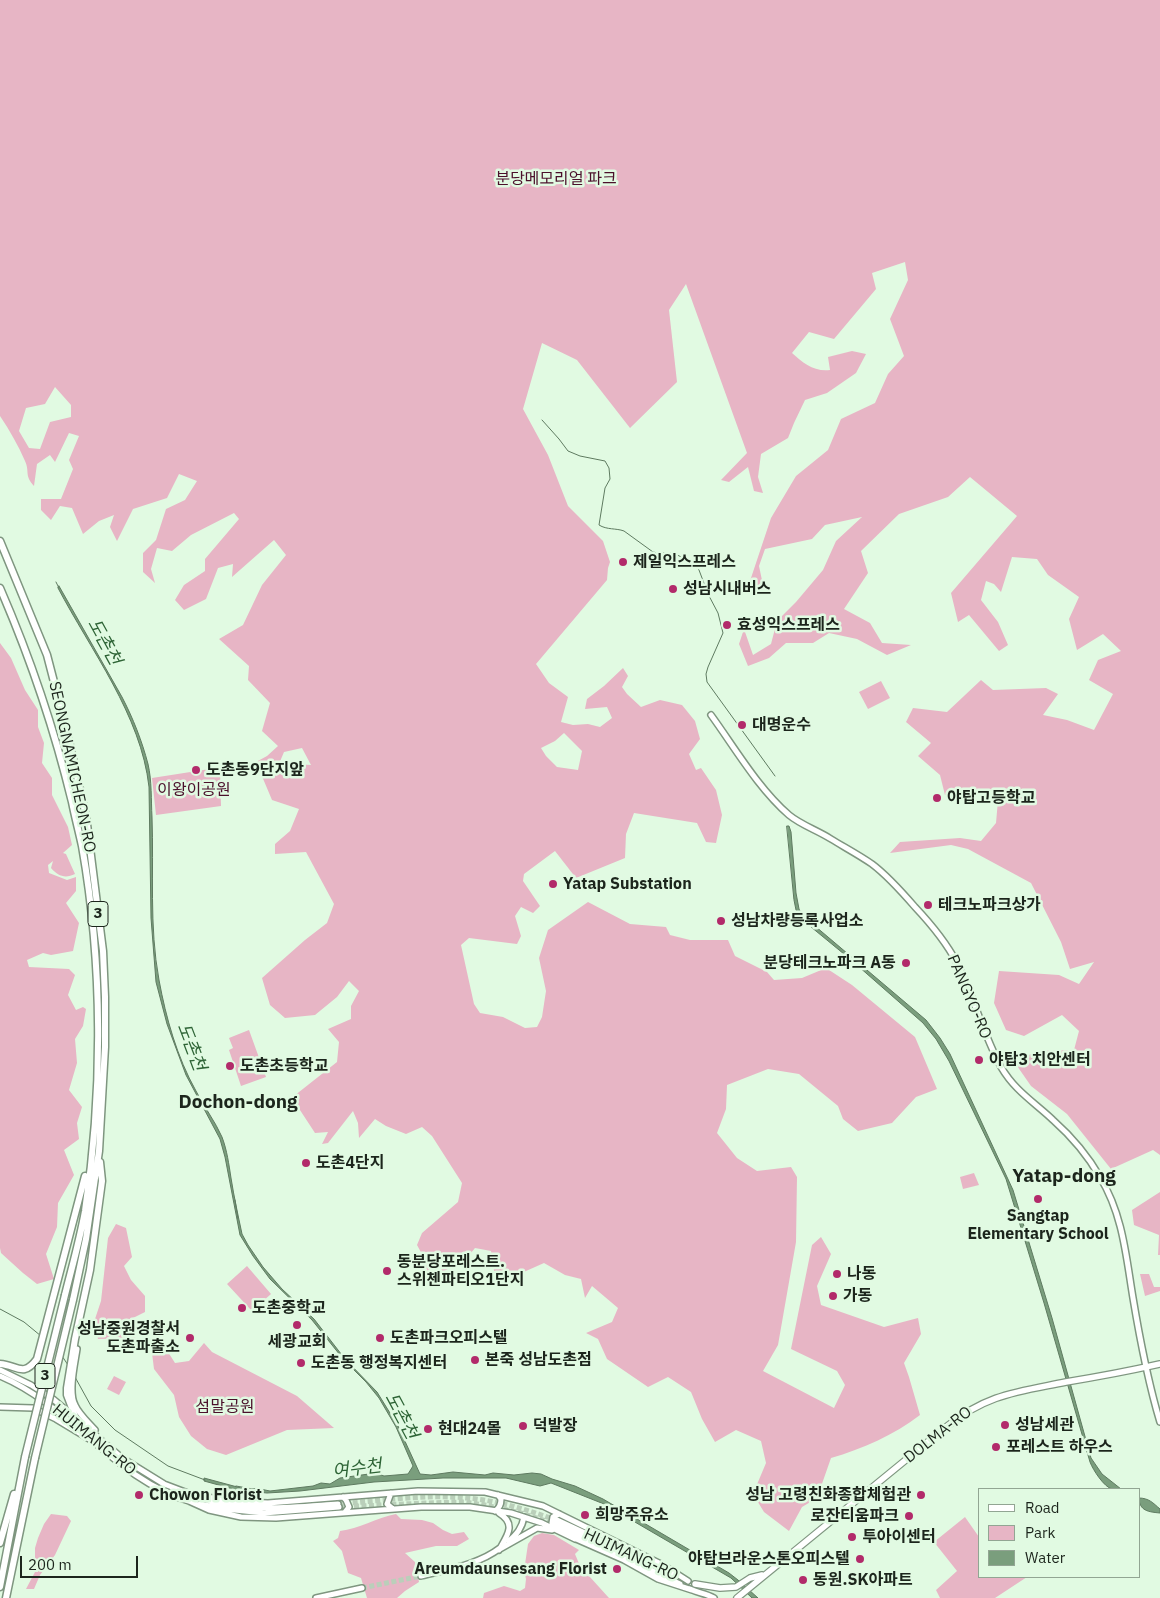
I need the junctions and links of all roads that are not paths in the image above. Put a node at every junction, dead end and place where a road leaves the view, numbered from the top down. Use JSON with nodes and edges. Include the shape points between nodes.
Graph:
{"nodes":[{"id":1,"x":0,"y":541,"type":"edge"},
{"id":2,"x":0,"y":588,"type":"edge"},
{"id":3,"x":711,"y":715,"type":"dead end"},
{"id":4,"x":96,"y":1151,"type":"junction"},
{"id":5,"x":77,"y":1349,"type":"dead end"},
{"id":6,"x":0,"y":1364,"type":"edge"},
{"id":7,"x":1160,"y":1364,"type":"edge"},
{"id":8,"x":1146,"y":1367,"type":"junction"},
{"id":9,"x":0,"y":1370,"type":"edge"},
{"id":10,"x":0,"y":1376,"type":"edge"},
{"id":11,"x":0,"y":1407,"type":"edge"},
{"id":12,"x":75,"y":1416,"type":"junction"},
{"id":13,"x":1160,"y":1422,"type":"edge"},
{"id":14,"x":101,"y":1438,"type":"junction"},
{"id":15,"x":96,"y":1443,"type":"junction"},
{"id":16,"x":25,"y":1457,"type":"junction"},
{"id":17,"x":391,"y":1494,"type":"junction"},
{"id":18,"x":498,"y":1494,"type":"junction"},
{"id":19,"x":191,"y":1495,"type":"junction"},
{"id":20,"x":342,"y":1497,"type":"junction"},
{"id":21,"x":189,"y":1501,"type":"junction"},
{"id":22,"x":394,"y":1509,"type":"junction"},
{"id":23,"x":487,"y":1511,"type":"junction"},
{"id":24,"x":495,"y":1511,"type":"junction"},
{"id":25,"x":344,"y":1512,"type":"junction"},
{"id":26,"x":559,"y":1514,"type":"junction"},
{"id":27,"x":524,"y":1517,"type":"junction"},
{"id":28,"x":555,"y":1524,"type":"junction"},
{"id":29,"x":575,"y":1538,"type":"junction"},
{"id":30,"x":0,"y":1543,"type":"edge"},
{"id":31,"x":498,"y":1550,"type":"junction"},
{"id":32,"x":765,"y":1575,"type":"junction"},
{"id":33,"x":421,"y":1576,"type":"tunnel mouth"},
{"id":34,"x":688,"y":1581,"type":"junction"},
{"id":35,"x":0,"y":1587,"type":"edge"},
{"id":36,"x":693,"y":1587,"type":"junction"},
{"id":37,"x":362,"y":1588,"type":"tunnel mouth"},
{"id":38,"x":6,"y":1598,"type":"edge"},
{"id":39,"x":316,"y":1598,"type":"edge"},
{"id":40,"x":714,"y":1598,"type":"edge"},
{"id":41,"x":737,"y":1598,"type":"edge"}],
"edges":[{"from":1,"to":4,"type":"highway","name":"SEONGNAMICHEON-RO","number":"3","via":[[47,655],[86,816],[103,951],[105,997],[105,1047]]},
{"from":2,"to":4,"type":"highway","name":"SEONGNAMICHEON-RO","number":"3","via":[[31,662],[55,736],[82,846],[98,983]]},
{"from":3,"to":8,"type":"main road","name":"PANGYO-RO","via":[[770,796],[797,820],[884,874],[948,947],[993,1052],[1009,1080],[1069,1135],[1104,1184],[1124,1238]]},
{"from":4,"to":6,"type":"highway","via":[[38,1359],[26,1369]]},
{"from":4,"to":12,"type":"highway","via":[[102,1181],[90,1270],[67,1395]]},
{"from":4,"to":16,"type":"highway","name":"SEONGNAMICHEON-RO","number":"3","bridge":true},
{"from":4,"to":38,"type":"highway","name":"SEONGNAMICHEON-RO","number":"3","bridge":true,"via":[[86,1239]]},
{"from":5,"to":14,"type":"main road","via":[[72,1397]]},
{"from":7,"to":8,"type":"main road","name":"DOLMA-RO"},
{"from":8,"to":13,"type":"main road","name":"PANGYO-RO"},
{"from":8,"to":32,"type":"main road","name":"DOLMA-RO","via":[[1008,1393],[979,1404]]},
{"from":9,"to":12,"type":"main road","name":"HUIMANG-RO","via":[[31,1385]]},
{"from":10,"to":15,"type":"main road","name":"HUIMANG-RO","via":[[50,1404]]},
{"from":11,"to":15,"type":"main road","via":[[33,1408]]},
{"from":12,"to":14,"type":"main road","name":"HUIMANG-RO"},
{"from":14,"to":19,"type":"main road","name":"HUIMANG-RO","via":[[122,1458],[156,1480]]},
{"from":15,"to":21,"type":"main road","name":"HUIMANG-RO","via":[[130,1471],[161,1490]]},
{"from":16,"to":30,"type":"highway"},
{"from":16,"to":35,"type":"highway","number":"3"},
{"from":17,"to":18,"type":"main road","via":[[418,1491]]},
{"from":17,"to":20,"type":"main road"},
{"from":17,"to":22,"type":"main road","via":[[387,1504]]},
{"from":18,"to":24,"type":"main road","via":[[502,1499]]},
{"from":18,"to":26,"type":"main road","via":[[543,1506]]},
{"from":19,"to":20,"type":"main road","via":[[268,1503]]},
{"from":19,"to":21,"type":"main road","name":"HUIMANG-RO","via":[[225,1505],[264,1508],[338,1506],[244,1512]]},
{"from":20,"to":25,"type":"main road","via":[[349,1507]]},
{"from":21,"to":25,"type":"main road","via":[[209,1510],[241,1517],[276,1518]]},
{"from":22,"to":23,"type":"main road","via":[[470,1507]]},
{"from":22,"to":25,"type":"main road"},
{"from":23,"to":24,"type":"main road"},
{"from":23,"to":31,"type":"main road","via":[[499,1513],[509,1522],[509,1529]]},
{"from":24,"to":27,"type":"main road"},
{"from":26,"to":28,"type":"main road","via":[[553,1517],[552,1523]]},
{"from":26,"to":34,"type":"main road","via":[[663,1564]]},
{"from":27,"to":28,"type":"main road"},
{"from":27,"to":31,"type":"main road","via":[[518,1533]]},
{"from":28,"to":29,"type":"main road"},
{"from":28,"to":34,"type":"main road","name":"HUIMANG-RO"},
{"from":28,"to":36,"type":"main road","name":"HUIMANG-RO"},
{"from":29,"to":31,"type":"main road","via":[[537,1528]]},
{"from":29,"to":36,"type":"main road","via":[[658,1579]]},
{"from":31,"to":33,"type":"main road","via":[[468,1564]]},
{"from":32,"to":36,"type":"main road","via":[[750,1578],[736,1587]]},
{"from":32,"to":41,"type":"main road","name":"DOLMA-RO"},
{"from":34,"to":36,"type":"main road","name":"HUIMANG-RO"},
{"from":36,"to":40,"type":"main road","name":"HUIMANG-RO"},
{"from":37,"to":39,"type":"main road"}]}
